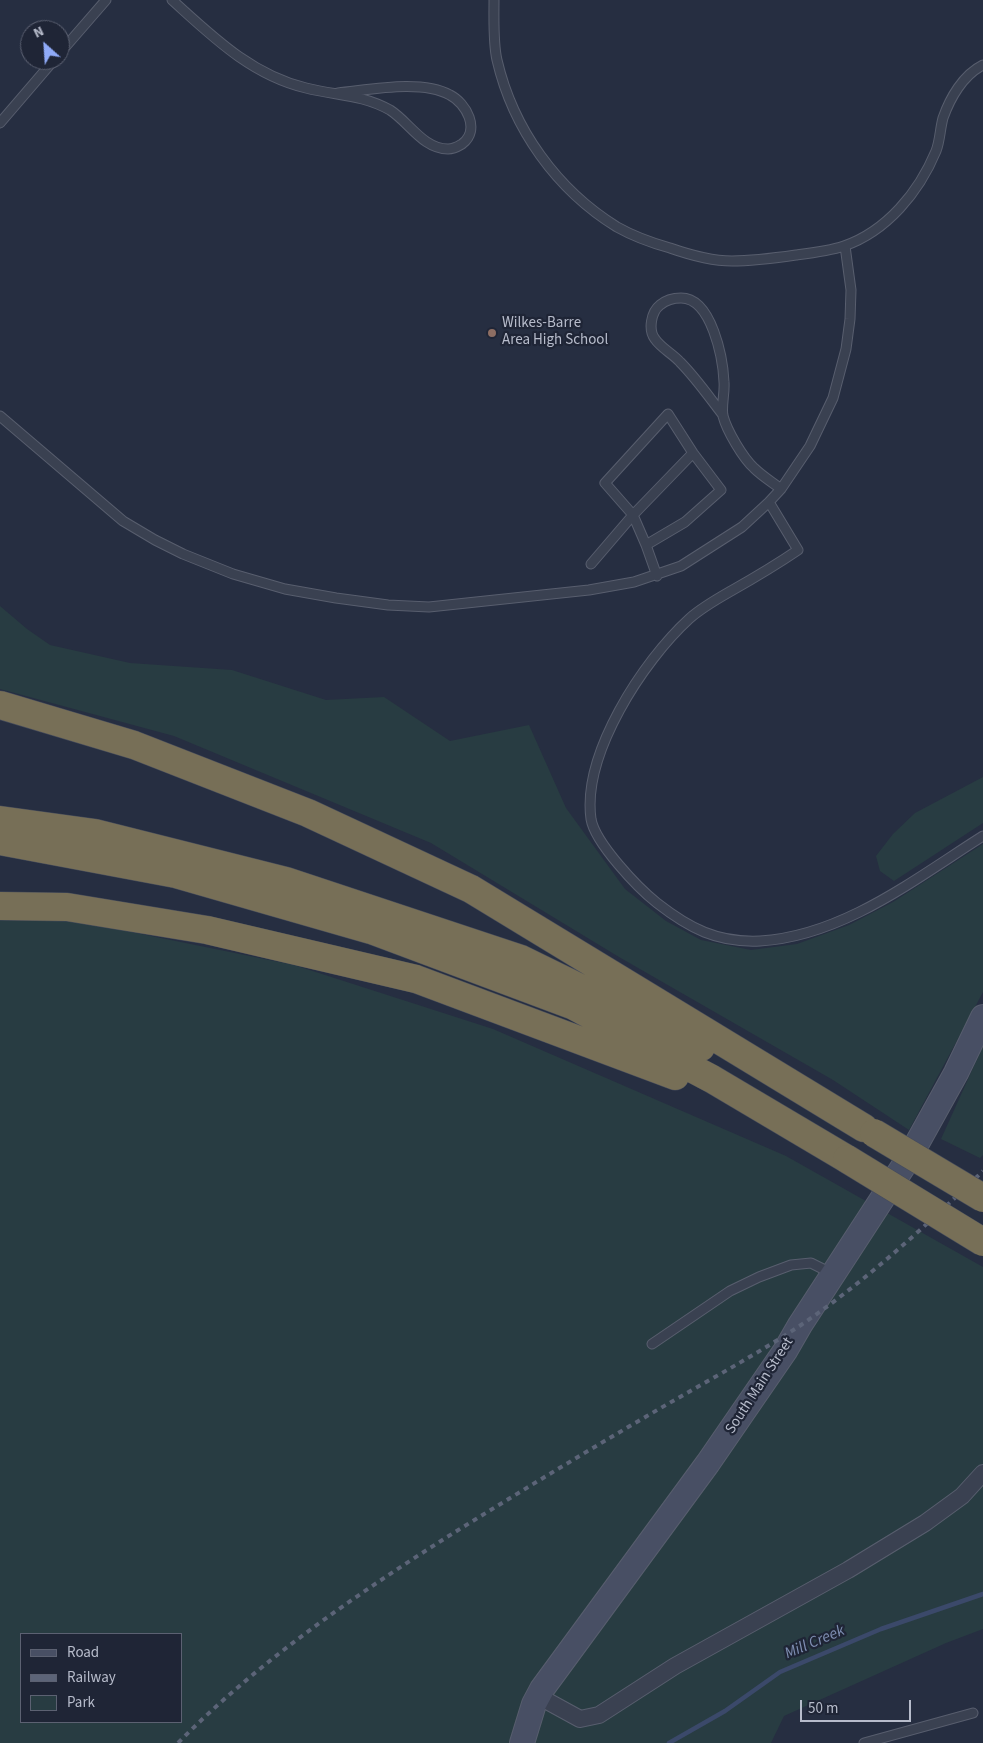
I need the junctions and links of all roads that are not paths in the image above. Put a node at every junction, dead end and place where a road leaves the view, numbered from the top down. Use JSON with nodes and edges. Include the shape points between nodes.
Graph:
{"nodes":[{"id":1,"x":106,"y":0,"type":"edge"},
{"id":2,"x":172,"y":0,"type":"edge"},
{"id":3,"x":494,"y":0,"type":"edge"},
{"id":4,"x":70,"y":41,"type":"edge"},
{"id":5,"x":983,"y":66,"type":"edge"},
{"id":6,"x":45,"y":70,"type":"edge"},
{"id":7,"x":338,"y":93,"type":"junction"},
{"id":8,"x":0,"y":123,"type":"edge"},
{"id":9,"x":845,"y":246,"type":"junction"},
{"id":10,"x":723,"y":415,"type":"junction"},
{"id":11,"x":0,"y":416,"type":"edge"},
{"id":12,"x":693,"y":453,"type":"junction"},
{"id":13,"x":781,"y":489,"type":"junction"},
{"id":14,"x":769,"y":502,"type":"junction"},
{"id":15,"x":634,"y":515,"type":"junction"},
{"id":16,"x":646,"y":545,"type":"junction"},
{"id":17,"x":591,"y":564,"type":"dead end"},
{"id":18,"x":657,"y":576,"type":"junction"},
{"id":19,"x":0,"y":705,"type":"edge"},
{"id":20,"x":0,"y":820,"type":"edge"},
{"id":21,"x":983,"y":836,"type":"edge"},
{"id":22,"x":0,"y":842,"type":"edge"},
{"id":23,"x":0,"y":906,"type":"edge"},
{"id":24,"x":983,"y":1017,"type":"edge"},
{"id":25,"x":869,"y":1130,"type":"junction"},
{"id":26,"x":847,"y":1159,"type":"junction"},
{"id":27,"x":983,"y":1198,"type":"edge"},
{"id":28,"x":983,"y":1242,"type":"edge"},
{"id":29,"x":833,"y":1274,"type":"junction"},
{"id":30,"x":652,"y":1344,"type":"dead end"},
{"id":31,"x":983,"y":1473,"type":"edge"},
{"id":32,"x":538,"y":1696,"type":"junction"},
{"id":33,"x":973,"y":1713,"type":"dead end"},
{"id":34,"x":522,"y":1743,"type":"edge"},
{"id":35,"x":864,"y":1743,"type":"edge"}],
"edges":[{"from":1,"to":4,"type":"lane"},
{"from":2,"to":7,"type":"lane","via":[[247,64],[306,88]]},
{"from":3,"to":9,"type":"lane","via":[[496,58],[508,98],[527,136],[551,171],[581,201],[618,227],[652,243],[693,256],[731,261],[776,258]]},
{"from":5,"to":9,"type":"lane","via":[[973,70],[955,92],[944,117],[936,150],[908,200],[886,221]]},
{"from":6,"to":8,"type":"lane"},
{"from":7,"to":7,"type":"lane","via":[[366,99],[391,111],[426,142],[439,149],[454,149],[465,141],[470,132],[470,118],[464,105],[450,94],[430,88]]},
{"from":9,"to":13,"type":"lane","via":[[851,290],[850,319],[838,380],[825,418]]},
{"from":10,"to":10,"type":"lane","via":[[724,384],[717,336],[698,304],[686,298],[672,298],[658,305],[652,318],[654,339],[680,361]]},
{"from":10,"to":13,"type":"lane","via":[[734,440],[752,467]]},
{"from":11,"to":18,"type":"lane","via":[[124,521],[155,540],[233,574],[285,589],[388,605],[429,607],[589,590]]},
{"from":12,"to":15,"type":"lane"},
{"from":12,"to":15,"type":"lane","via":[[668,414],[605,483]]},
{"from":12,"to":16,"type":"lane","via":[[721,490],[685,522]]},
{"from":13,"to":14,"type":"lane"},
{"from":14,"to":18,"type":"lane","via":[[742,527],[710,549]]},
{"from":14,"to":21,"type":"lane","via":[[798,550],[690,618],[620,707],[604,742],[593,783],[591,820],[602,842],[633,881],[674,916],[702,932],[729,939],[758,941],[808,932],[848,917],[888,896]]},
{"from":15,"to":16,"type":"lane"},
{"from":15,"to":17,"type":"lane"},
{"from":16,"to":18,"type":"lane"},
{"from":19,"to":25,"type":"highway","via":[[134,745],[299,809],[471,889]]},
{"from":20,"to":25,"type":"highway","via":[[95,833],[286,881],[521,959]]},
{"from":22,"to":26,"type":"highway","via":[[176,874],[371,930],[574,1006],[712,1079]]},
{"from":23,"to":26,"type":"highway","via":[[67,907],[198,929],[416,979],[683,1079]]},
{"from":24,"to":29,"type":"main road","name":"South Main Street","via":[[910,1156]]},
{"from":25,"to":27,"type":"highway","bridge":true},
{"from":26,"to":28,"type":"highway","bridge":true},
{"from":29,"to":30,"type":"lane","via":[[811,1263],[791,1265],[759,1277],[730,1291]]},
{"from":29,"to":32,"type":"main road","name":"South Main Street","via":[[708,1464]]},
{"from":31,"to":32,"type":"street","via":[[962,1496],[924,1524],[675,1666],[599,1716],[580,1718]]},
{"from":32,"to":34,"type":"main road","name":"South Main Street"},
{"from":33,"to":35,"type":"lane"}]}
